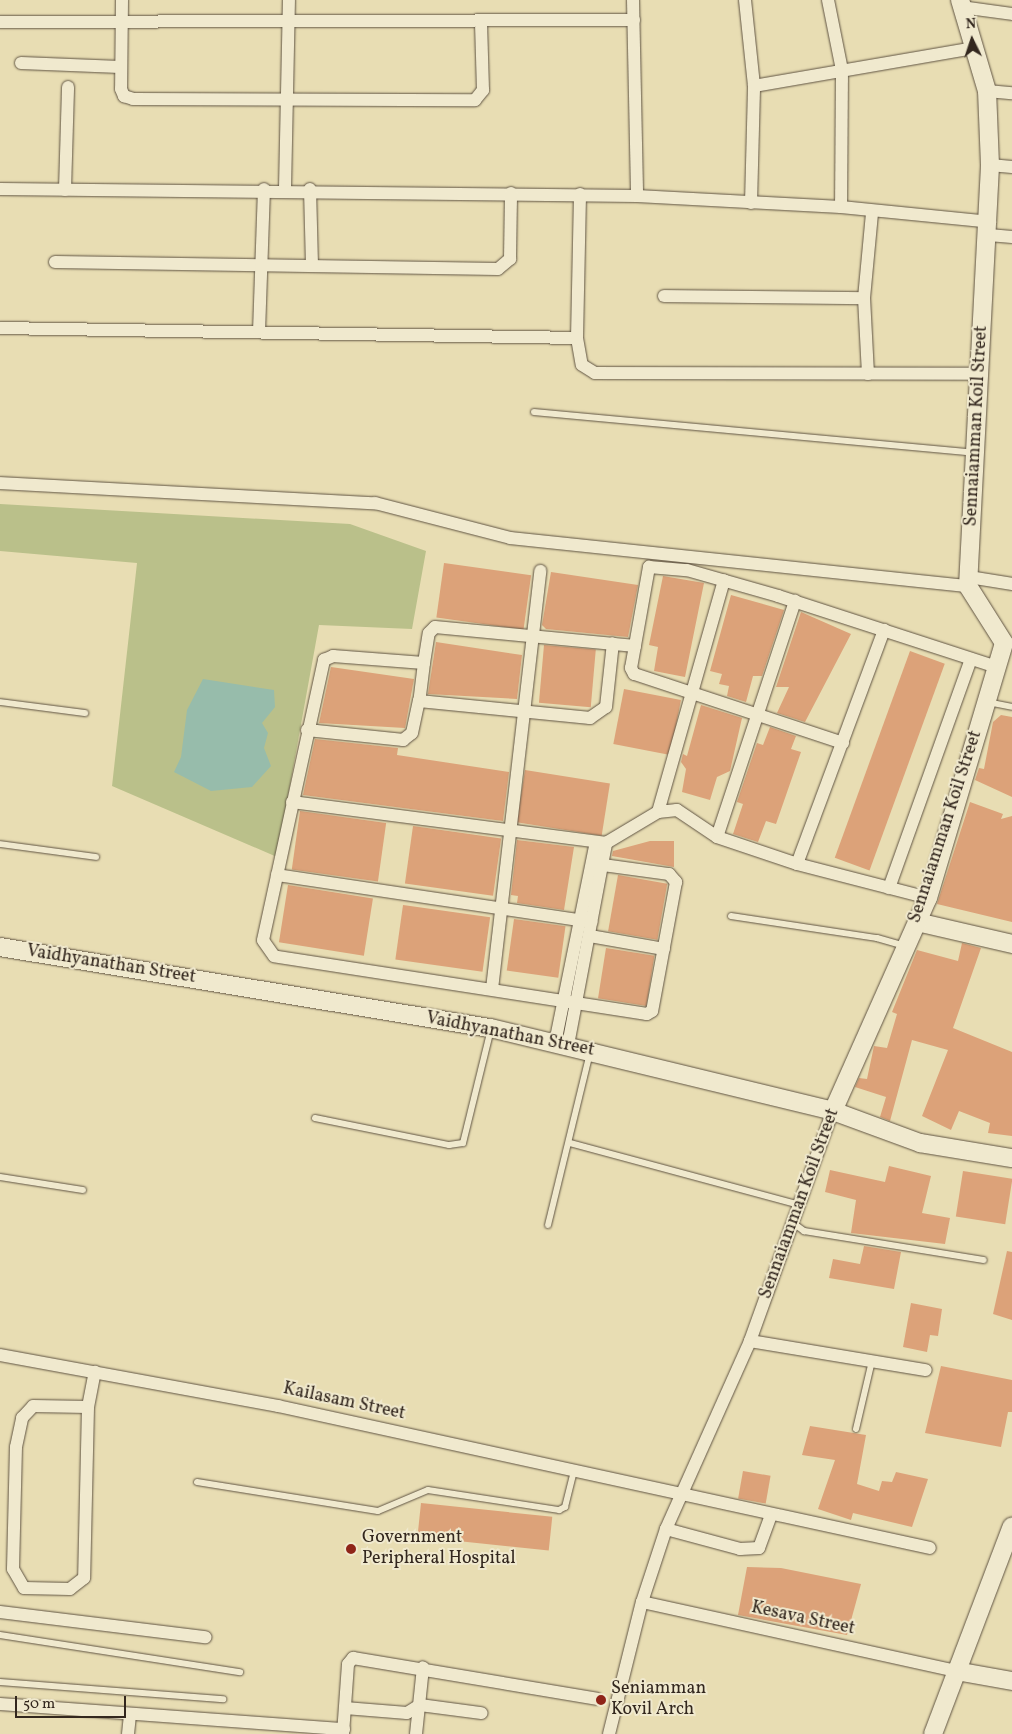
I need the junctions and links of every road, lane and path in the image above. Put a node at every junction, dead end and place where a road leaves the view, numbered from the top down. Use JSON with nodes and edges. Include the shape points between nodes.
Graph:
{"nodes":[{"id":1,"x":122,"y":0,"type":"edge"},
{"id":2,"x":289,"y":0,"type":"edge"},
{"id":3,"x":634,"y":0,"type":"edge"},
{"id":4,"x":745,"y":0,"type":"edge"},
{"id":5,"x":828,"y":0,"type":"edge"},
{"id":6,"x":961,"y":4,"type":"edge"},
{"id":7,"x":1012,"y":14,"type":"edge"},
{"id":8,"x":634,"y":20,"type":"junction"},
{"id":9,"x":289,"y":21,"type":"junction"},
{"id":10,"x":480,"y":21,"type":"junction"},
{"id":11,"x":0,"y":22,"type":"edge"},
{"id":12,"x":121,"y":22,"type":"junction"},
{"id":13,"x":975,"y":48,"type":"junction"},
{"id":14,"x":21,"y":63,"type":"dead end"},
{"id":15,"x":120,"y":67,"type":"junction"},
{"id":16,"x":842,"y":70,"type":"junction"},
{"id":17,"x":754,"y":86,"type":"junction"},
{"id":18,"x":68,"y":87,"type":"dead end"},
{"id":19,"x":987,"y":91,"type":"junction"},
{"id":20,"x":1012,"y":93,"type":"edge"},
{"id":21,"x":287,"y":100,"type":"junction"},
{"id":22,"x":990,"y":165,"type":"junction"},
{"id":23,"x":1012,"y":166,"type":"edge"},
{"id":24,"x":0,"y":189,"type":"edge"},
{"id":25,"x":264,"y":189,"type":"junction"},
{"id":26,"x":285,"y":189,"type":"junction"},
{"id":27,"x":310,"y":189,"type":"junction"},
{"id":28,"x":65,"y":190,"type":"junction"},
{"id":29,"x":511,"y":193,"type":"junction"},
{"id":30,"x":580,"y":194,"type":"junction"},
{"id":31,"x":637,"y":196,"type":"junction"},
{"id":32,"x":751,"y":202,"type":"junction"},
{"id":33,"x":841,"y":207,"type":"junction"},
{"id":34,"x":872,"y":213,"type":"junction"},
{"id":35,"x":989,"y":229,"type":"junction"},
{"id":36,"x":1012,"y":237,"type":"edge"},
{"id":37,"x":55,"y":262,"type":"dead end"},
{"id":38,"x":261,"y":265,"type":"junction"},
{"id":39,"x":312,"y":266,"type":"junction"},
{"id":40,"x":664,"y":296,"type":"dead end"},
{"id":41,"x":864,"y":298,"type":"junction"},
{"id":42,"x":0,"y":328,"type":"edge"},
{"id":43,"x":259,"y":332,"type":"junction"},
{"id":44,"x":577,"y":338,"type":"junction"},
{"id":45,"x":868,"y":374,"type":"junction"},
{"id":46,"x":980,"y":374,"type":"junction"},
{"id":47,"x":534,"y":412,"type":"dead end"},
{"id":48,"x":976,"y":453,"type":"junction"},
{"id":49,"x":0,"y":483,"type":"edge"},
{"id":50,"x":540,"y":571,"type":"dead end"},
{"id":51,"x":724,"y":580,"type":"junction"},
{"id":52,"x":969,"y":581,"type":"junction"},
{"id":53,"x":1012,"y":584,"type":"edge"},
{"id":54,"x":795,"y":601,"type":"junction"},
{"id":55,"x":884,"y":630,"type":"junction"},
{"id":56,"x":532,"y":636,"type":"junction"},
{"id":57,"x":613,"y":643,"type":"junction"},
{"id":58,"x":635,"y":646,"type":"junction"},
{"id":59,"x":971,"y":660,"type":"junction"},
{"id":60,"x":424,"y":663,"type":"junction"},
{"id":61,"x":997,"y":667,"type":"junction"},
{"id":62,"x":689,"y":691,"type":"junction"},
{"id":63,"x":418,"y":701,"type":"junction"},
{"id":64,"x":986,"y":701,"type":"junction"},
{"id":65,"x":0,"y":702,"type":"edge"},
{"id":66,"x":1012,"y":707,"type":"edge"},
{"id":67,"x":522,"y":712,"type":"junction"},
{"id":68,"x":85,"y":713,"type":"dead end"},
{"id":69,"x":758,"y":715,"type":"junction"},
{"id":70,"x":307,"y":730,"type":"junction"},
{"id":71,"x":843,"y":743,"type":"junction"},
{"id":72,"x":292,"y":802,"type":"junction"},
{"id":73,"x":658,"y":812,"type":"junction"},
{"id":74,"x":509,"y":833,"type":"junction"},
{"id":75,"x":718,"y":837,"type":"junction"},
{"id":76,"x":601,"y":843,"type":"junction"},
{"id":77,"x":0,"y":844,"type":"edge"},
{"id":78,"x":96,"y":857,"type":"dead end"},
{"id":79,"x":602,"y":864,"type":"junction"},
{"id":80,"x":797,"y":864,"type":"junction"},
{"id":81,"x":277,"y":875,"type":"junction"},
{"id":82,"x":889,"y":888,"type":"junction"},
{"id":83,"x":928,"y":898,"type":"junction"},
{"id":84,"x":501,"y":908,"type":"junction"},
{"id":85,"x":731,"y":916,"type":"dead end"},
{"id":86,"x":586,"y":921,"type":"junction"},
{"id":87,"x":917,"y":922,"type":"junction"},
{"id":88,"x":590,"y":936,"type":"junction"},
{"id":89,"x":1012,"y":944,"type":"edge"},
{"id":90,"x":906,"y":946,"type":"junction"},
{"id":91,"x":0,"y":947,"type":"edge"},
{"id":92,"x":664,"y":949,"type":"junction"},
{"id":93,"x":492,"y":989,"type":"junction"},
{"id":94,"x":570,"y":1002,"type":"junction"},
{"id":95,"x":491,"y":1028,"type":"junction"},
{"id":96,"x":561,"y":1044,"type":"junction"},
{"id":97,"x":590,"y":1051,"type":"junction"},
{"id":98,"x":833,"y":1111,"type":"junction"},
{"id":99,"x":315,"y":1118,"type":"dead end"},
{"id":100,"x":570,"y":1143,"type":"junction"},
{"id":101,"x":1012,"y":1158,"type":"edge"},
{"id":102,"x":0,"y":1178,"type":"edge"},
{"id":103,"x":83,"y":1190,"type":"dead end"},
{"id":104,"x":799,"y":1204,"type":"junction"},
{"id":105,"x":793,"y":1223,"type":"junction"},
{"id":106,"x":548,"y":1225,"type":"dead end"},
{"id":107,"x":984,"y":1260,"type":"dead end"},
{"id":108,"x":750,"y":1341,"type":"junction"},
{"id":109,"x":0,"y":1356,"type":"edge"},
{"id":110,"x":872,"y":1361,"type":"junction"},
{"id":111,"x":926,"y":1370,"type":"dead end"},
{"id":112,"x":95,"y":1372,"type":"junction"},
{"id":113,"x":88,"y":1407,"type":"junction"},
{"id":114,"x":856,"y":1429,"type":"dead end"},
{"id":115,"x":574,"y":1469,"type":"junction"},
{"id":116,"x":197,"y":1482,"type":"dead end"},
{"id":117,"x":678,"y":1494,"type":"junction"},
{"id":118,"x":772,"y":1516,"type":"junction"},
{"id":119,"x":1012,"y":1526,"type":"edge"},
{"id":120,"x":666,"y":1529,"type":"junction"},
{"id":121,"x":930,"y":1548,"type":"dead end"},
{"id":122,"x":642,"y":1602,"type":"junction"},
{"id":123,"x":0,"y":1612,"type":"edge"},
{"id":124,"x":0,"y":1634,"type":"edge"},
{"id":125,"x":205,"y":1637,"type":"dead end"},
{"id":126,"x":423,"y":1667,"type":"junction"},
{"id":127,"x":956,"y":1671,"type":"junction"},
{"id":128,"x":240,"y":1672,"type":"dead end"},
{"id":129,"x":1012,"y":1681,"type":"edge"},
{"id":130,"x":0,"y":1682,"type":"edge"},
{"id":131,"x":223,"y":1699,"type":"dead end"},
{"id":132,"x":606,"y":1701,"type":"junction"},
{"id":133,"x":0,"y":1704,"type":"edge"},
{"id":134,"x":420,"y":1705,"type":"junction"},
{"id":135,"x":345,"y":1708,"type":"junction"},
{"id":136,"x":481,"y":1713,"type":"dead end"},
{"id":137,"x":130,"y":1714,"type":"junction"},
{"id":138,"x":343,"y":1732,"type":"edge"},
{"id":139,"x":128,"y":1734,"type":"edge"},
{"id":140,"x":416,"y":1734,"type":"edge"},
{"id":141,"x":609,"y":1734,"type":"edge"},
{"id":142,"x":933,"y":1734,"type":"edge"}],
"edges":[{"from":1,"to":12,"type":"street"},
{"from":2,"to":9,"type":"street"},
{"from":3,"to":8,"type":"street"},
{"from":4,"to":17,"type":"street"},
{"from":5,"to":16,"type":"street"},
{"from":6,"to":7,"type":"street"},
{"from":6,"to":13,"type":"main road","name":"Sennaiamman Koil Street"},
{"from":8,"to":10,"type":"street"},
{"from":8,"to":31,"type":"street"},
{"from":9,"to":10,"type":"street"},
{"from":9,"to":12,"type":"street"},
{"from":9,"to":21,"type":"street"},
{"from":10,"to":21,"type":"street","via":[[484,90],[475,100]]},
{"from":11,"to":12,"type":"street"},
{"from":12,"to":15,"type":"street"},
{"from":13,"to":16,"type":"street"},
{"from":13,"to":19,"type":"main road","name":"Sennaiamman Koil Street"},
{"from":14,"to":15,"type":"street"},
{"from":15,"to":21,"type":"street","via":[[120,89],[124,96],[133,99]]},
{"from":16,"to":17,"type":"street"},
{"from":16,"to":33,"type":"street"},
{"from":17,"to":32,"type":"street"},
{"from":18,"to":28,"type":"street"},
{"from":19,"to":20,"type":"street"},
{"from":19,"to":22,"type":"main road","name":"Sennaiamman Koil Street"},
{"from":21,"to":26,"type":"street"},
{"from":22,"to":23,"type":"street"},
{"from":22,"to":35,"type":"main road","name":"Sennaiamman Koil Street"},
{"from":24,"to":28,"type":"street"},
{"from":25,"to":26,"type":"street"},
{"from":25,"to":28,"type":"street"},
{"from":25,"to":38,"type":"street"},
{"from":26,"to":27,"type":"street"},
{"from":27,"to":29,"type":"street"},
{"from":27,"to":39,"type":"street"},
{"from":29,"to":30,"type":"street"},
{"from":29,"to":39,"type":"street","via":[[510,259],[498,269]]},
{"from":30,"to":31,"type":"street"},
{"from":30,"to":44,"type":"street"},
{"from":31,"to":32,"type":"street"},
{"from":32,"to":33,"type":"street"},
{"from":33,"to":34,"type":"street"},
{"from":34,"to":35,"type":"street"},
{"from":34,"to":41,"type":"street"},
{"from":35,"to":36,"type":"street"},
{"from":35,"to":46,"type":"main road","name":"Sennaiamman Koil Street"},
{"from":37,"to":38,"type":"street"},
{"from":38,"to":39,"type":"street"},
{"from":38,"to":43,"type":"street"},
{"from":40,"to":41,"type":"street"},
{"from":41,"to":45,"type":"street"},
{"from":42,"to":43,"type":"street"},
{"from":43,"to":44,"type":"street"},
{"from":44,"to":45,"type":"street","via":[[582,365],[595,373]]},
{"from":45,"to":46,"type":"street"},
{"from":46,"to":48,"type":"main road","name":"Sennaiamman Koil Street"},
{"from":47,"to":48,"type":"lane"},
{"from":48,"to":52,"type":"main road","name":"Sennaiamman Koil Street"},
{"from":49,"to":52,"type":"street","via":[[375,503],[510,538]]},
{"from":50,"to":56,"type":"street"},
{"from":51,"to":54,"type":"street"},
{"from":51,"to":58,"type":"street","via":[[687,570],[649,568]]},
{"from":51,"to":62,"type":"street"},
{"from":52,"to":53,"type":"street"},
{"from":52,"to":61,"type":"main road","name":"Sennaiamman Koil Street","via":[[1004,643]]},
{"from":54,"to":55,"type":"street"},
{"from":54,"to":69,"type":"street"},
{"from":55,"to":59,"type":"street"},
{"from":55,"to":71,"type":"street"},
{"from":56,"to":57,"type":"street"},
{"from":56,"to":60,"type":"street","via":[[435,627],[429,633]]},
{"from":56,"to":67,"type":"street"},
{"from":57,"to":58,"type":"street"},
{"from":57,"to":67,"type":"street","via":[[606,707],[600,715],[590,718]]},
{"from":58,"to":62,"type":"street","via":[[634,674]]},
{"from":59,"to":61,"type":"street"},
{"from":59,"to":82,"type":"street"},
{"from":60,"to":63,"type":"street"},
{"from":60,"to":70,"type":"street","via":[[333,656],[324,660]]},
{"from":61,"to":64,"type":"main road","name":"Sennaiamman Koil Street"},
{"from":62,"to":69,"type":"street"},
{"from":62,"to":73,"type":"street"},
{"from":63,"to":67,"type":"street"},
{"from":63,"to":70,"type":"street","via":[[412,733],[403,740]]},
{"from":64,"to":66,"type":"lane"},
{"from":64,"to":83,"type":"main road","name":"Sennaiamman Koil Street"},
{"from":65,"to":68,"type":"lane"},
{"from":67,"to":74,"type":"street"},
{"from":69,"to":71,"type":"street"},
{"from":69,"to":75,"type":"street"},
{"from":70,"to":72,"type":"street"},
{"from":71,"to":80,"type":"street"},
{"from":72,"to":74,"type":"street"},
{"from":72,"to":81,"type":"street"},
{"from":73,"to":75,"type":"street","via":[[686,813]]},
{"from":73,"to":76,"type":"street"},
{"from":74,"to":76,"type":"street"},
{"from":74,"to":84,"type":"street"},
{"from":75,"to":80,"type":"street"},
{"from":76,"to":79,"type":"street"},
{"from":76,"to":86,"type":"street"},
{"from":77,"to":78,"type":"lane"},
{"from":79,"to":86,"type":"street"},
{"from":79,"to":92,"type":"street","via":[[674,877]]},
{"from":80,"to":82,"type":"street"},
{"from":81,"to":84,"type":"street"},
{"from":81,"to":93,"type":"street","via":[[263,940],[274,956]]},
{"from":82,"to":83,"type":"street"},
{"from":83,"to":87,"type":"main road","name":"Sennaiamman Koil Street"},
{"from":84,"to":86,"type":"street"},
{"from":84,"to":93,"type":"street"},
{"from":85,"to":90,"type":"lane","via":[[877,938]]},
{"from":86,"to":88,"type":"street"},
{"from":86,"to":94,"type":"street"},
{"from":87,"to":89,"type":"main road"},
{"from":87,"to":90,"type":"main road","name":"Sennaiamman Koil Street"},
{"from":88,"to":92,"type":"street"},
{"from":88,"to":94,"type":"street"},
{"from":90,"to":98,"type":"main road","name":"Sennaiamman Koil Street"},
{"from":91,"to":95,"type":"main road","name":"Vaidhyanathan Street"},
{"from":92,"to":94,"type":"street","via":[[652,1010],[648,1014]]},
{"from":93,"to":94,"type":"street"},
{"from":94,"to":96,"type":"street"},
{"from":95,"to":96,"type":"main road","name":"Vaidhyanathan Street"},
{"from":95,"to":99,"type":"lane","via":[[462,1143],[449,1145]]},
{"from":96,"to":97,"type":"main road","name":"Vaidhyanathan Street"},
{"from":97,"to":98,"type":"main road","name":"Vaidhyanathan Street"},
{"from":97,"to":100,"type":"lane"},
{"from":98,"to":101,"type":"main road","name":"Vaidhyanathan Street","via":[[920,1142]]},
{"from":98,"to":104,"type":"street","name":"Sennaiamman Koil Street"},
{"from":100,"to":104,"type":"lane"},
{"from":100,"to":106,"type":"lane"},
{"from":102,"to":103,"type":"lane"},
{"from":104,"to":105,"type":"street","name":"Sennaiamman Koil Street"},
{"from":105,"to":107,"type":"lane","via":[[804,1230]]},
{"from":105,"to":108,"type":"street","name":"Sennaiamman Koil Street"},
{"from":108,"to":110,"type":"street"},
{"from":108,"to":117,"type":"street","name":"Sennaiamman Koil Street","via":[[724,1406]]},
{"from":109,"to":112,"type":"street","name":"Kailasam Street"},
{"from":110,"to":111,"type":"street"},
{"from":110,"to":114,"type":"lane"},
{"from":112,"to":113,"type":"street"},
{"from":112,"to":115,"type":"street","name":"Kailasam Street","via":[[278,1406]]},
{"from":113,"to":113,"type":"street","via":[[84,1578],[70,1589],[24,1588],[13,1568],[16,1446],[24,1413],[33,1406]]},
{"from":115,"to":116,"type":"lane","via":[[565,1507],[559,1510],[428,1490],[378,1512]]},
{"from":115,"to":117,"type":"street","name":"Kailasam Street"},
{"from":117,"to":118,"type":"street","name":"Kailasam Street"},
{"from":117,"to":120,"type":"street","name":"Sennaiamman Koil Street"},
{"from":118,"to":120,"type":"street","via":[[759,1548],[740,1549]]},
{"from":118,"to":121,"type":"street","name":"Kailasam Street"},
{"from":119,"to":127,"type":"main road"},
{"from":120,"to":122,"type":"street","name":"Sennaiamman Koil Street"},
{"from":122,"to":127,"type":"street","name":"Kesava Street"},
{"from":122,"to":132,"type":"street","name":"Sennaiamman Koil Street"},
{"from":123,"to":125,"type":"street"},
{"from":124,"to":128,"type":"lane"},
{"from":126,"to":132,"type":"street"},
{"from":126,"to":134,"type":"street"},
{"from":126,"to":135,"type":"street","via":[[353,1658],[348,1664]]},
{"from":127,"to":129,"type":"main road"},
{"from":127,"to":142,"type":"main road"},
{"from":130,"to":131,"type":"lane"},
{"from":132,"to":141,"type":"street","name":"Sennaiamman Koil Street"},
{"from":133,"to":137,"type":"street"},
{"from":134,"to":135,"type":"street","via":[[407,1713]]},
{"from":134,"to":136,"type":"street"},
{"from":134,"to":140,"type":"street"},
{"from":135,"to":138,"type":"street"},
{"from":137,"to":138,"type":"street"},
{"from":137,"to":139,"type":"street"}]}
